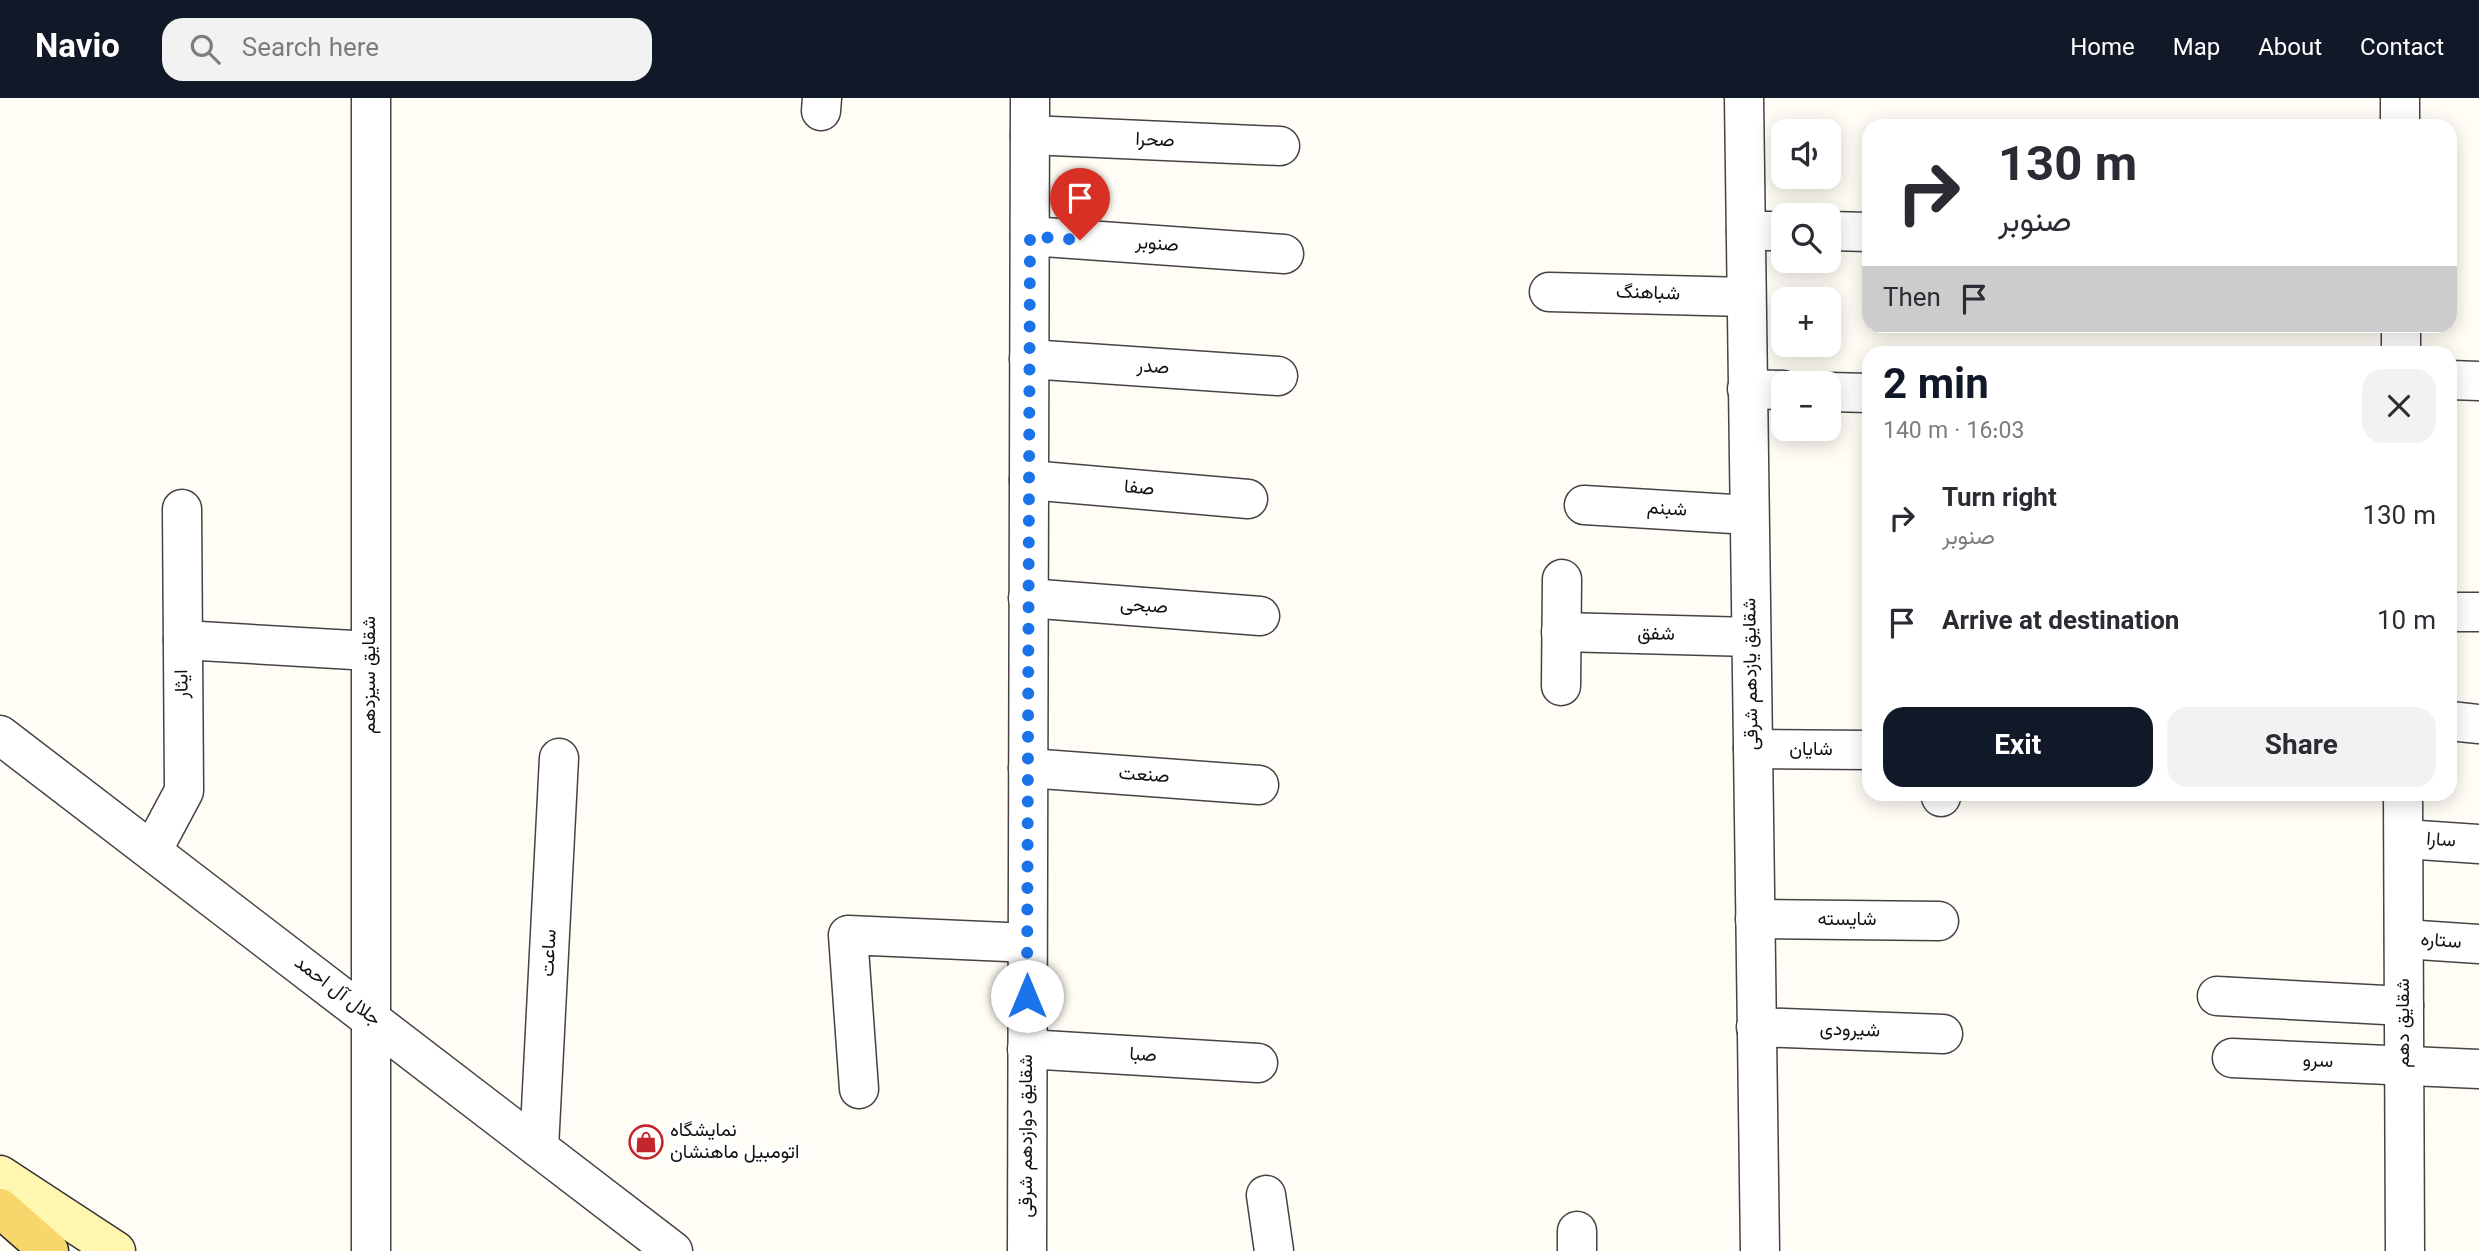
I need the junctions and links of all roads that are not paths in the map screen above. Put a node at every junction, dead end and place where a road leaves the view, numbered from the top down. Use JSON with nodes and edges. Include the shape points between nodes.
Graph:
{"nodes":[{"id":1,"x":371,"y":98,"type":"edge"},
{"id":2,"x":1030,"y":98,"type":"edge"},
{"id":3,"x":1744,"y":98,"type":"edge"},
{"id":4,"x":2400,"y":98,"type":"edge"},
{"id":5,"x":2400,"y":119,"type":"edge"},
{"id":6,"x":1030,"y":135,"type":"junction"},
{"id":7,"x":1280,"y":146,"type":"dead end"},
{"id":8,"x":1746,"y":231,"type":"junction"},
{"id":9,"x":1771,"y":231,"type":"edge"},
{"id":10,"x":1841,"y":232,"type":"edge"},
{"id":11,"x":1862,"y":232,"type":"edge"},
{"id":12,"x":1030,"y":236,"type":"junction"},
{"id":13,"x":1284,"y":254,"type":"dead end"},
{"id":14,"x":1549,"y":292,"type":"dead end"},
{"id":15,"x":1746,"y":298,"type":"junction"},
{"id":16,"x":1029,"y":359,"type":"junction"},
{"id":17,"x":1278,"y":376,"type":"dead end"},
{"id":18,"x":2457,"y":380,"type":"edge"},
{"id":19,"x":2479,"y":381,"type":"edge"},
{"id":20,"x":1765,"y":390,"type":"edge"},
{"id":21,"x":1841,"y":392,"type":"edge"},
{"id":22,"x":1862,"y":393,"type":"edge"},
{"id":23,"x":1029,"y":480,"type":"junction"},
{"id":24,"x":1248,"y":499,"type":"dead end"},
{"id":25,"x":1584,"y":505,"type":"dead end"},
{"id":26,"x":182,"y":509,"type":"dead end"},
{"id":27,"x":1749,"y":516,"type":"junction"},
{"id":28,"x":1562,"y":579,"type":"dead end"},
{"id":29,"x":1028,"y":598,"type":"junction"},
{"id":30,"x":2457,"y":612,"type":"edge"},
{"id":31,"x":2479,"y":612,"type":"edge"},
{"id":32,"x":1260,"y":616,"type":"dead end"},
{"id":33,"x":1561,"y":632,"type":"junction"},
{"id":34,"x":1751,"y":637,"type":"junction"},
{"id":35,"x":183,"y":640,"type":"junction"},
{"id":36,"x":370,"y":652,"type":"junction"},
{"id":37,"x":1561,"y":686,"type":"dead end"},
{"id":38,"x":2457,"y":722,"type":"edge"},
{"id":39,"x":2479,"y":724,"type":"edge"},
{"id":40,"x":0,"y":734,"type":"edge"},
{"id":41,"x":1753,"y":749,"type":"junction"},
{"id":42,"x":1862,"y":750,"type":"edge"},
{"id":43,"x":559,"y":758,"type":"dead end"},
{"id":44,"x":1028,"y":768,"type":"junction"},
{"id":45,"x":1259,"y":785,"type":"dead end"},
{"id":46,"x":2403,"y":801,"type":"edge"},
{"id":47,"x":2404,"y":839,"type":"junction"},
{"id":48,"x":2479,"y":844,"type":"edge"},
{"id":49,"x":152,"y":851,"type":"junction"},
{"id":50,"x":1755,"y":919,"type":"junction"},
{"id":51,"x":1939,"y":920,"type":"dead end"},
{"id":52,"x":2404,"y":939,"type":"junction"},
{"id":53,"x":1027,"y":943,"type":"junction"},
{"id":54,"x":2479,"y":944,"type":"edge"},
{"id":55,"x":2217,"y":996,"type":"dead end"},
{"id":56,"x":2404,"y":1006,"type":"junction"},
{"id":57,"x":370,"y":1016,"type":"junction"},
{"id":58,"x":1756,"y":1027,"type":"junction"},
{"id":59,"x":1943,"y":1034,"type":"dead end"},
{"id":60,"x":1027,"y":1049,"type":"junction"},
{"id":61,"x":2232,"y":1058,"type":"dead end"},
{"id":62,"x":1258,"y":1063,"type":"dead end"},
{"id":63,"x":2404,"y":1066,"type":"junction"},
{"id":64,"x":2479,"y":1069,"type":"edge"},
{"id":65,"x":859,"y":1089,"type":"dead end"},
{"id":66,"x":538,"y":1148,"type":"junction"},
{"id":67,"x":0,"y":1175,"type":"edge"},
{"id":68,"x":1266,"y":1195,"type":"dead end"},
{"id":69,"x":0,"y":1208,"type":"edge"},
{"id":70,"x":49,"y":1251,"type":"edge"},
{"id":71,"x":116,"y":1251,"type":"edge"},
{"id":72,"x":371,"y":1251,"type":"edge"},
{"id":73,"x":673,"y":1251,"type":"edge"},
{"id":74,"x":1027,"y":1251,"type":"edge"},
{"id":75,"x":1274,"y":1251,"type":"edge"},
{"id":76,"x":1760,"y":1251,"type":"edge"},
{"id":77,"x":2405,"y":1251,"type":"edge"}],
"edges":[{"from":1,"to":36,"type":"street","name":"شقایق سیزدهم"},
{"from":2,"to":6,"type":"street","name":"شقایق دوازدهم شرقی"},
{"from":3,"to":8,"type":"street","name":"شقایق یازدهم شرقی"},
{"from":4,"to":5,"type":"street"},
{"from":6,"to":7,"type":"street","name":"صحرا"},
{"from":6,"to":12,"type":"street","name":"شقایق دوازدهم شرقی"},
{"from":8,"to":9,"type":"street"},
{"from":8,"to":15,"type":"street","name":"شقایق یازدهم شرقی"},
{"from":10,"to":11,"type":"street"},
{"from":12,"to":13,"type":"street","name":"صنوبر"},
{"from":12,"to":16,"type":"street","name":"شقایق دوازدهم شرقی"},
{"from":14,"to":15,"type":"street","name":"شباهنگ"},
{"from":15,"to":20,"type":"street","name":"شقایق یازدهم شرقی"},
{"from":16,"to":17,"type":"street","name":"صدر"},
{"from":16,"to":23,"type":"street","name":"شقایق دوازدهم شرقی"},
{"from":18,"to":19,"type":"street"},
{"from":20,"to":27,"type":"street","name":"شقایق یازدهم شرقی"},
{"from":21,"to":22,"type":"street"},
{"from":23,"to":24,"type":"street","name":"صفا"},
{"from":23,"to":29,"type":"street","name":"شقایق دوازدهم شرقی"},
{"from":25,"to":27,"type":"street","name":"شبنم"},
{"from":26,"to":35,"type":"street","name":"ایثار"},
{"from":27,"to":34,"type":"street","name":"شقایق یازدهم شرقی"},
{"from":28,"to":33,"type":"street"},
{"from":29,"to":32,"type":"street","name":"صبحی"},
{"from":29,"to":44,"type":"street","name":"شقایق دوازدهم شرقی"},
{"from":30,"to":31,"type":"street"},
{"from":33,"to":34,"type":"street","name":"شفق"},
{"from":33,"to":37,"type":"street"},
{"from":34,"to":41,"type":"street","name":"شقایق یازدهم شرقی"},
{"from":35,"to":36,"type":"street"},
{"from":35,"to":49,"type":"street","name":"ایثار","via":[[184,791]]},
{"from":36,"to":57,"type":"street","name":"شقایق سیزدهم"},
{"from":38,"to":39,"type":"street"},
{"from":40,"to":49,"type":"street","name":"جلال آل احمد"},
{"from":41,"to":42,"type":"street","name":"شایان"},
{"from":41,"to":50,"type":"street","name":"شقایق یازدهم شرقی"},
{"from":43,"to":66,"type":"street","name":"ساعت"},
{"from":44,"to":45,"type":"street","name":"صنعت"},
{"from":44,"to":53,"type":"street","name":"شقایق دوازدهم شرقی"},
{"from":46,"to":47,"type":"street","name":"شقایق دهم"},
{"from":47,"to":48,"type":"street","name":"سارا"},
{"from":47,"to":52,"type":"street","name":"شقایق دهم"},
{"from":49,"to":57,"type":"street","name":"جلال آل احمد"},
{"from":50,"to":51,"type":"street","name":"شایسته"},
{"from":50,"to":58,"type":"street","name":"شقایق یازدهم شرقی"},
{"from":52,"to":54,"type":"street","name":"ستاره"},
{"from":52,"to":56,"type":"street","name":"شقایق دهم"},
{"from":53,"to":60,"type":"street","name":"شقایق دوازدهم شرقی"},
{"from":53,"to":65,"type":"street","via":[[848,936]]},
{"from":55,"to":56,"type":"street"},
{"from":56,"to":63,"type":"street","name":"شقایق دهم"},
{"from":57,"to":66,"type":"street","name":"جلال آل احمد"},
{"from":57,"to":72,"type":"street","name":"شقایق سیزدهم"},
{"from":58,"to":59,"type":"street","name":"شیرودی"},
{"from":58,"to":76,"type":"street","name":"شقایق یازدهم شرقی"},
{"from":60,"to":62,"type":"street","name":"صبا"},
{"from":60,"to":74,"type":"street","name":"شقایق دوازدهم شرقی"},
{"from":61,"to":63,"type":"street","name":"سرو"},
{"from":63,"to":64,"type":"street","name":"سرو"},
{"from":63,"to":77,"type":"street","name":"شقایق دهم"},
{"from":66,"to":73,"type":"street","name":"جلال آل احمد"},
{"from":67,"to":71,"type":"main road"},
{"from":68,"to":75,"type":"street"},
{"from":69,"to":70,"type":"main road"}]}
